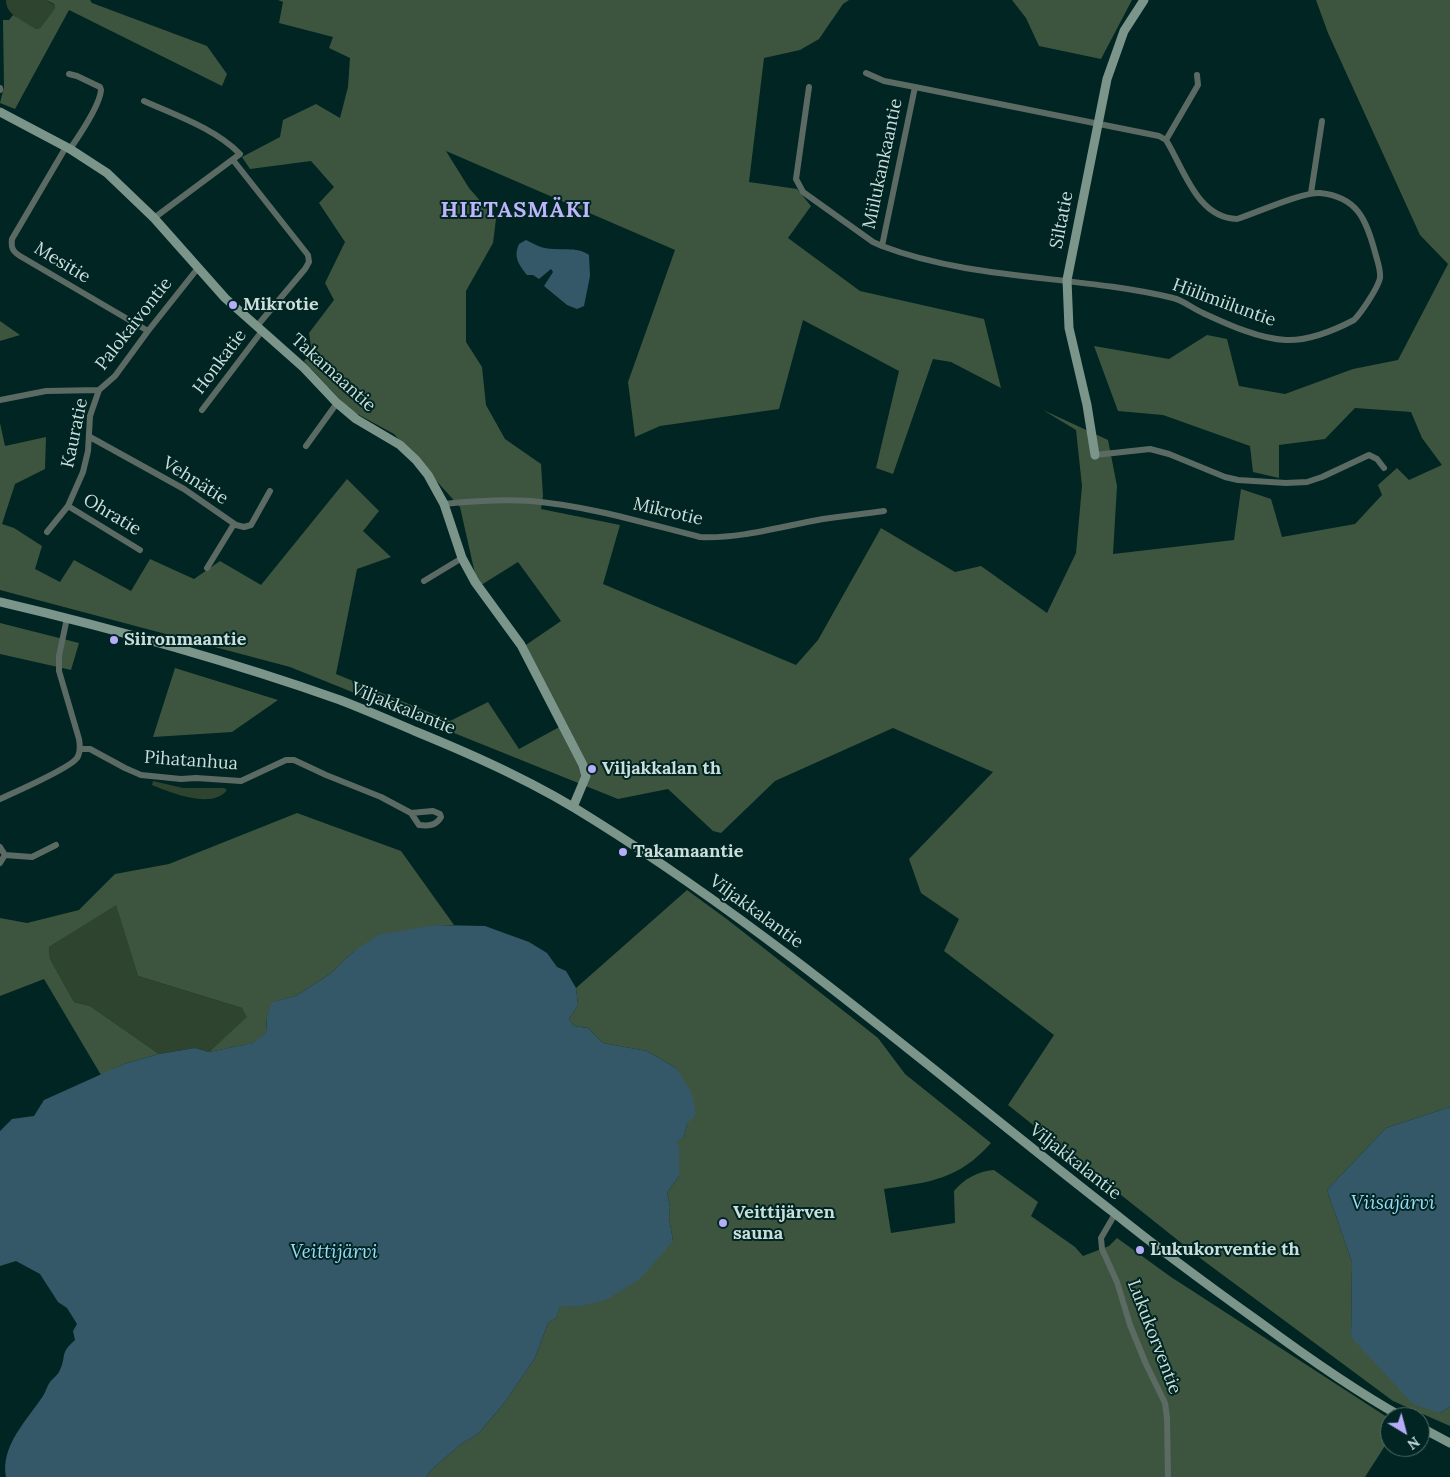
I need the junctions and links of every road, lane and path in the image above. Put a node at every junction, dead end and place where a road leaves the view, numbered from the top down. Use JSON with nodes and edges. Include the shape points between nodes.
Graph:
{"nodes":[{"id":1,"x":1144,"y":0,"type":"edge"},
{"id":2,"x":866,"y":73,"type":"dead end"},
{"id":3,"x":69,"y":74,"type":"dead end"},
{"id":4,"x":1197,"y":74,"type":"dead end"},
{"id":5,"x":809,"y":87,"type":"dead end"},
{"id":6,"x":914,"y":87,"type":"junction"},
{"id":7,"x":144,"y":101,"type":"dead end"},
{"id":8,"x":0,"y":112,"type":"edge"},
{"id":9,"x":1322,"y":121,"type":"dead end"},
{"id":10,"x":1098,"y":124,"type":"junction"},
{"id":11,"x":1166,"y":140,"type":"junction"},
{"id":12,"x":68,"y":148,"type":"junction"},
{"id":13,"x":233,"y":160,"type":"junction"},
{"id":14,"x":1311,"y":193,"type":"junction"},
{"id":15,"x":154,"y":218,"type":"junction"},
{"id":16,"x":882,"y":246,"type":"junction"},
{"id":17,"x":198,"y":268,"type":"junction"},
{"id":18,"x":1067,"y":280,"type":"junction"},
{"id":19,"x":259,"y":329,"type":"junction"},
{"id":20,"x":148,"y":331,"type":"junction"},
{"id":21,"x":99,"y":390,"type":"junction"},
{"id":22,"x":0,"y":400,"type":"edge"},
{"id":23,"x":337,"y":403,"type":"junction"},
{"id":24,"x":202,"y":410,"type":"dead end"},
{"id":25,"x":90,"y":437,"type":"junction"},
{"id":26,"x":306,"y":446,"type":"dead end"},
{"id":27,"x":1095,"y":455,"type":"joint"},
{"id":28,"x":1384,"y":468,"type":"dead end"},
{"id":29,"x":270,"y":491,"type":"dead end"},
{"id":30,"x":444,"y":504,"type":"junction"},
{"id":31,"x":68,"y":506,"type":"junction"},
{"id":32,"x":884,"y":511,"type":"dead end"},
{"id":33,"x":234,"y":524,"type":"junction"},
{"id":34,"x":47,"y":532,"type":"dead end"},
{"id":35,"x":140,"y":550,"type":"dead end"},
{"id":36,"x":462,"y":558,"type":"junction"},
{"id":37,"x":207,"y":568,"type":"dead end"},
{"id":38,"x":424,"y":581,"type":"dead end"},
{"id":39,"x":0,"y":602,"type":"edge"},
{"id":40,"x":67,"y":618,"type":"junction"},
{"id":41,"x":80,"y":749,"type":"junction"},
{"id":42,"x":0,"y":799,"type":"edge"},
{"id":43,"x":573,"y":807,"type":"junction"},
{"id":44,"x":411,"y":813,"type":"dead end"},
{"id":45,"x":56,"y":845,"type":"dead end"},
{"id":46,"x":0,"y":846,"type":"edge"},
{"id":47,"x":5,"y":855,"type":"junction"},
{"id":48,"x":0,"y":863,"type":"edge"},
{"id":49,"x":1114,"y":1214,"type":"junction"},
{"id":50,"x":1386,"y":1407,"type":"edge"},
{"id":51,"x":1430,"y":1432,"type":"edge"},
{"id":52,"x":1450,"y":1443,"type":"edge"},
{"id":53,"x":1168,"y":1477,"type":"edge"}],
"edges":[{"from":1,"to":10,"type":"street","name":"Siltatie","via":[[1124,32],[1112,60]]},
{"from":2,"to":6,"type":"street","via":[[884,81]]},
{"from":3,"to":12,"type":"street","via":[[101,90],[80,135]]},
{"from":4,"to":11,"type":"street","via":[[1198,85]]},
{"from":5,"to":16,"type":"street","via":[[796,179],[799,187],[818,204]]},
{"from":6,"to":10,"type":"street","name":"Miilukankaantie"},
{"from":6,"to":16,"type":"street","name":"Miilukankaantie"},
{"from":7,"to":13,"type":"street","via":[[207,129],[232,145],[240,154]]},
{"from":8,"to":12,"type":"street","name":"Takamaantie"},
{"from":9,"to":14,"type":"street"},
{"from":10,"to":11,"type":"street"},
{"from":10,"to":18,"type":"street","name":"Siltatie"},
{"from":11,"to":14,"type":"street","name":"Hiilimiiluntie","via":[[1199,200],[1220,217],[1237,219]]},
{"from":12,"to":15,"type":"street","name":"Takamaantie","via":[[108,173]]},
{"from":12,"to":20,"type":"street","name":"Mesitie","via":[[12,239],[11,247],[20,256]]},
{"from":13,"to":15,"type":"street"},
{"from":13,"to":19,"type":"street","name":"Honkatie","via":[[308,255],[305,269]]},
{"from":14,"to":18,"type":"street","name":"Hiilimiiluntie","via":[[1332,195],[1355,207],[1365,220],[1380,278],[1354,320],[1311,338],[1276,339],[1226,323],[1175,298]]},
{"from":15,"to":17,"type":"street","name":"Takamaantie"},
{"from":16,"to":18,"type":"street","name":"Miilukankaantie","via":[[941,264]]},
{"from":17,"to":19,"type":"street","name":"Takamaantie"},
{"from":17,"to":20,"type":"street","name":"Palokaivontie"},
{"from":18,"to":27,"type":"street","name":"Siltatie","via":[[1069,328]]},
{"from":19,"to":23,"type":"street","name":"Takamaantie","via":[[304,368]]},
{"from":19,"to":24,"type":"street","name":"Honkatie"},
{"from":20,"to":21,"type":"street","name":"Palokaivontie","via":[[115,376]]},
{"from":21,"to":22,"type":"street","name":"Palokaivontie","via":[[46,391]]},
{"from":21,"to":25,"type":"street","name":"Kauratie","via":[[90,416]]},
{"from":23,"to":26,"type":"street"},
{"from":23,"to":30,"type":"street","name":"Takamaantie","via":[[356,419],[400,445],[416,460]]},
{"from":25,"to":31,"type":"street","name":"Kauratie","via":[[83,472]]},
{"from":25,"to":33,"type":"street","name":"Vehnätie","via":[[184,489]]},
{"from":27,"to":28,"type":"street","via":[[1150,449],[1225,477],[1253,482],[1307,482],[1369,455],[1377,458]]},
{"from":29,"to":33,"type":"street","name":"Vehnätie","via":[[251,525]]},
{"from":30,"to":32,"type":"street","name":"Mikrotie","via":[[481,500],[532,501],[586,509],[700,537],[716,538]]},
{"from":30,"to":36,"type":"street","name":"Takamaantie"},
{"from":31,"to":34,"type":"street","name":"Kauratie"},
{"from":31,"to":35,"type":"street","name":"Ohratie"},
{"from":33,"to":37,"type":"street"},
{"from":36,"to":38,"type":"street"},
{"from":36,"to":43,"type":"street","name":"Takamaantie","via":[[475,582],[521,645],[584,765],[586,776]]},
{"from":39,"to":40,"type":"street","name":"Viljakkalantie"},
{"from":40,"to":41,"type":"street","via":[[58,656],[59,671]]},
{"from":40,"to":43,"type":"street","name":"Viljakkalantie","via":[[211,658],[344,702],[464,752]]},
{"from":41,"to":42,"type":"street","via":[[78,758],[67,766]]},
{"from":41,"to":44,"type":"street","name":"Pihatanhua","via":[[90,749],[141,775],[181,778],[241,781],[286,760],[294,760]]},
{"from":43,"to":49,"type":"street","name":"Viljakkalantie","via":[[662,864],[742,921]]},
{"from":45,"to":47,"type":"street","via":[[32,856]]},
{"from":46,"to":47,"type":"street"},
{"from":47,"to":48,"type":"street"},
{"from":49,"to":50,"type":"street","name":"Viljakkalantie","via":[[1297,1350]]},
{"from":49,"to":53,"type":"street","name":"Lukukorventie","via":[[1101,1238],[1102,1249],[1117,1282],[1130,1325],[1165,1403]]},
{"from":51,"to":52,"type":"street"}]}
